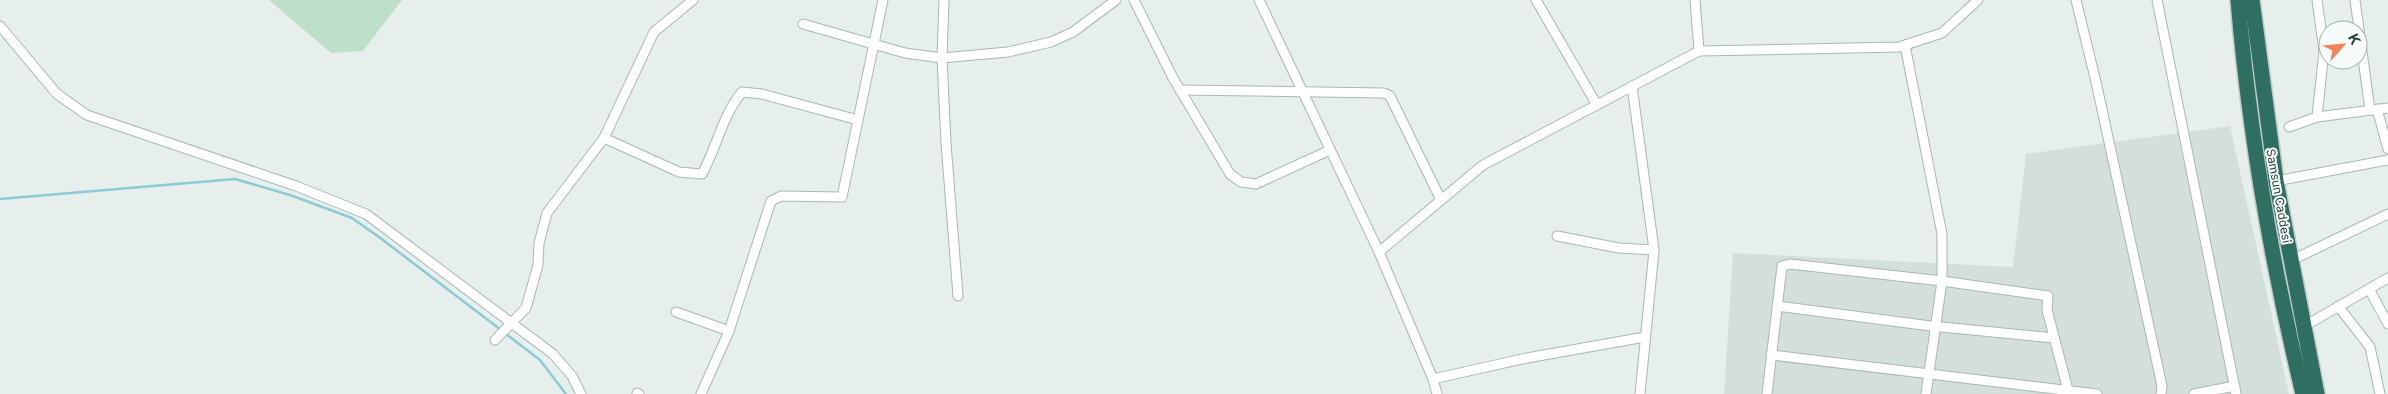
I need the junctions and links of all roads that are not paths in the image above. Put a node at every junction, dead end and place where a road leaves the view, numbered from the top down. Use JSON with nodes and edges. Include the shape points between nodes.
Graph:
{"nodes":[{"id":1,"x":693,"y":0,"type":"edge"},
{"id":2,"x":883,"y":0,"type":"edge"},
{"id":3,"x":944,"y":0,"type":"edge"},
{"id":4,"x":1116,"y":0,"type":"edge"},
{"id":5,"x":1134,"y":0,"type":"edge"},
{"id":6,"x":1259,"y":0,"type":"edge"},
{"id":7,"x":1536,"y":0,"type":"edge"},
{"id":8,"x":1695,"y":0,"type":"edge"},
{"id":9,"x":1978,"y":0,"type":"edge"},
{"id":10,"x":2076,"y":0,"type":"edge"},
{"id":11,"x":2157,"y":0,"type":"edge"},
{"id":12,"x":2238,"y":0,"type":"edge"},
{"id":13,"x":2252,"y":0,"type":"edge"},
{"id":14,"x":2317,"y":0,"type":"edge"},
{"id":15,"x":2356,"y":0,"type":"edge"},
{"id":16,"x":803,"y":24,"type":"dead end"},
{"id":17,"x":0,"y":26,"type":"edge"},
{"id":18,"x":874,"y":44,"type":"junction"},
{"id":19,"x":1905,"y":45,"type":"junction"},
{"id":20,"x":1699,"y":50,"type":"junction"},
{"id":21,"x":942,"y":58,"type":"junction"},
{"id":22,"x":1632,"y":86,"type":"junction"},
{"id":23,"x":1180,"y":90,"type":"junction"},
{"id":24,"x":1302,"y":92,"type":"junction"},
{"id":25,"x":1597,"y":105,"type":"junction"},
{"id":26,"x":2388,"y":108,"type":"edge"},
{"id":27,"x":2374,"y":110,"type":"junction"},
{"id":28,"x":2317,"y":117,"type":"junction"},
{"id":29,"x":858,"y":120,"type":"junction"},
{"id":30,"x":2289,"y":127,"type":"dead end"},
{"id":31,"x":604,"y":138,"type":"junction"},
{"id":32,"x":2388,"y":149,"type":"edge"},
{"id":33,"x":1330,"y":150,"type":"junction"},
{"id":34,"x":2388,"y":160,"type":"edge"},
{"id":35,"x":2276,"y":182,"type":"junction"},
{"id":36,"x":1441,"y":200,"type":"junction"},
{"id":37,"x":2388,"y":214,"type":"edge"},
{"id":38,"x":1557,"y":236,"type":"dead end"},
{"id":39,"x":1654,"y":250,"type":"junction"},
{"id":40,"x":1379,"y":252,"type":"junction"},
{"id":41,"x":2290,"y":261,"type":"junction"},
{"id":42,"x":2388,"y":278,"type":"edge"},
{"id":43,"x":1942,"y":281,"type":"junction"},
{"id":44,"x":2369,"y":289,"type":"junction"},
{"id":45,"x":958,"y":296,"type":"dead end"},
{"id":46,"x":1777,"y":306,"type":"junction"},
{"id":47,"x":2338,"y":306,"type":"junction"},
{"id":48,"x":676,"y":312,"type":"dead end"},
{"id":49,"x":513,"y":324,"type":"junction"},
{"id":50,"x":2388,"y":324,"type":"edge"},
{"id":51,"x":1936,"y":326,"type":"junction"},
{"id":52,"x":2296,"y":330,"type":"junction"},
{"id":53,"x":730,"y":331,"type":"junction"},
{"id":54,"x":1645,"y":336,"type":"junction"},
{"id":55,"x":2054,"y":338,"type":"junction"},
{"id":56,"x":496,"y":340,"type":"dead end"},
{"id":57,"x":1771,"y":356,"type":"junction"},
{"id":58,"x":1929,"y":375,"type":"junction"},
{"id":59,"x":1433,"y":378,"type":"junction"},
{"id":60,"x":2236,"y":390,"type":"edge"},
{"id":61,"x":2069,"y":392,"type":"edge"},
{"id":62,"x":581,"y":394,"type":"edge"},
{"id":63,"x":701,"y":394,"type":"edge"},
{"id":64,"x":1437,"y":394,"type":"edge"},
{"id":65,"x":1637,"y":394,"type":"edge"},
{"id":66,"x":1767,"y":394,"type":"edge"},
{"id":67,"x":1926,"y":394,"type":"edge"},
{"id":68,"x":2097,"y":394,"type":"edge"},
{"id":69,"x":2161,"y":394,"type":"edge"},
{"id":70,"x":2194,"y":394,"type":"edge"},
{"id":71,"x":2295,"y":394,"type":"edge"},
{"id":72,"x":2303,"y":394,"type":"edge"},
{"id":73,"x":2317,"y":394,"type":"edge"},
{"id":74,"x":2326,"y":394,"type":"edge"},
{"id":75,"x":2380,"y":394,"type":"edge"}],
"edges":[{"from":1,"to":31,"type":"street","via":[[654,32]]},
{"from":2,"to":18,"type":"street"},
{"from":3,"to":21,"type":"street"},
{"from":4,"to":21,"type":"street","via":[[1073,32],[1051,42],[1008,52]]},
{"from":5,"to":23,"type":"street"},
{"from":6,"to":24,"type":"street"},
{"from":7,"to":25,"type":"street"},
{"from":8,"to":20,"type":"street"},
{"from":9,"to":19,"type":"street","via":[[1942,33]]},
{"from":10,"to":69,"type":"street","via":[[2162,386]]},
{"from":11,"to":60,"type":"street"},
{"from":12,"to":52,"type":"highway","name":"Samsun Caddesi","via":[[2260,184]]},
{"from":13,"to":35,"type":"highway","name":"Samsun Caddesi"},
{"from":14,"to":28,"type":"street","via":[[2324,51]]},
{"from":15,"to":27,"type":"street"},
{"from":16,"to":18,"type":"street"},
{"from":17,"to":49,"type":"street","via":[[57,94],[87,115],[354,208],[378,222]]},
{"from":18,"to":21,"type":"street","via":[[905,53]]},
{"from":18,"to":29,"type":"street"},
{"from":19,"to":20,"type":"street"},
{"from":19,"to":43,"type":"street","via":[[1942,234]]},
{"from":20,"to":22,"type":"street"},
{"from":21,"to":45,"type":"street"},
{"from":22,"to":25,"type":"street"},
{"from":22,"to":39,"type":"street"},
{"from":23,"to":24,"type":"street"},
{"from":23,"to":33,"type":"street","via":[[1230,174],[1241,182],[1256,184]]},
{"from":24,"to":33,"type":"street"},
{"from":24,"to":36,"type":"street","via":[[1384,93],[1390,96]]},
{"from":25,"to":36,"type":"street","via":[[1483,165]]},
{"from":26,"to":27,"type":"street"},
{"from":27,"to":28,"type":"street"},
{"from":27,"to":32,"type":"street"},
{"from":28,"to":30,"type":"street"},
{"from":29,"to":31,"type":"street","via":[[762,94],[742,92],[730,106],[702,174],[679,172]]},
{"from":29,"to":53,"type":"street","via":[[842,197],[780,196],[771,201]]},
{"from":31,"to":49,"type":"street","via":[[547,213],[526,308]]},
{"from":33,"to":40,"type":"street"},
{"from":34,"to":35,"type":"street"},
{"from":35,"to":41,"type":"highway","name":"Samsun Caddesi"},
{"from":36,"to":40,"type":"street"},
{"from":37,"to":41,"type":"street"},
{"from":38,"to":39,"type":"street","via":[[1619,248]]},
{"from":39,"to":54,"type":"street"},
{"from":40,"to":59,"type":"street"},
{"from":41,"to":52,"type":"highway","name":"Samsun Caddesi"},
{"from":42,"to":44,"type":"street"},
{"from":43,"to":46,"type":"street","via":[[1790,264],[1782,266]]},
{"from":43,"to":51,"type":"street"},
{"from":43,"to":55,"type":"street","via":[[2048,296],[2047,310]]},
{"from":44,"to":47,"type":"street"},
{"from":44,"to":50,"type":"street"},
{"from":46,"to":51,"type":"street"},
{"from":46,"to":57,"type":"street"},
{"from":47,"to":52,"type":"street"},
{"from":47,"to":75,"type":"street","via":[[2370,347]]},
{"from":48,"to":53,"type":"street"},
{"from":49,"to":56,"type":"street"},
{"from":49,"to":62,"type":"street","via":[[563,364]]},
{"from":51,"to":55,"type":"street"},
{"from":51,"to":58,"type":"street"},
{"from":52,"to":71,"type":"highway","via":[[2287,359]]},
{"from":52,"to":72,"type":"highway","name":"Samsun Caddesi"},
{"from":52,"to":73,"type":"highway","name":"Samsun Caddesi"},
{"from":52,"to":74,"type":"highway","via":[[2313,339]]},
{"from":53,"to":63,"type":"street"},
{"from":54,"to":59,"type":"street"},
{"from":54,"to":65,"type":"street"},
{"from":55,"to":61,"type":"street"},
{"from":57,"to":58,"type":"street"},
{"from":57,"to":66,"type":"street"},
{"from":58,"to":61,"type":"street"},
{"from":58,"to":67,"type":"street"},
{"from":59,"to":64,"type":"street"},
{"from":60,"to":70,"type":"street"},
{"from":61,"to":68,"type":"street"}]}
